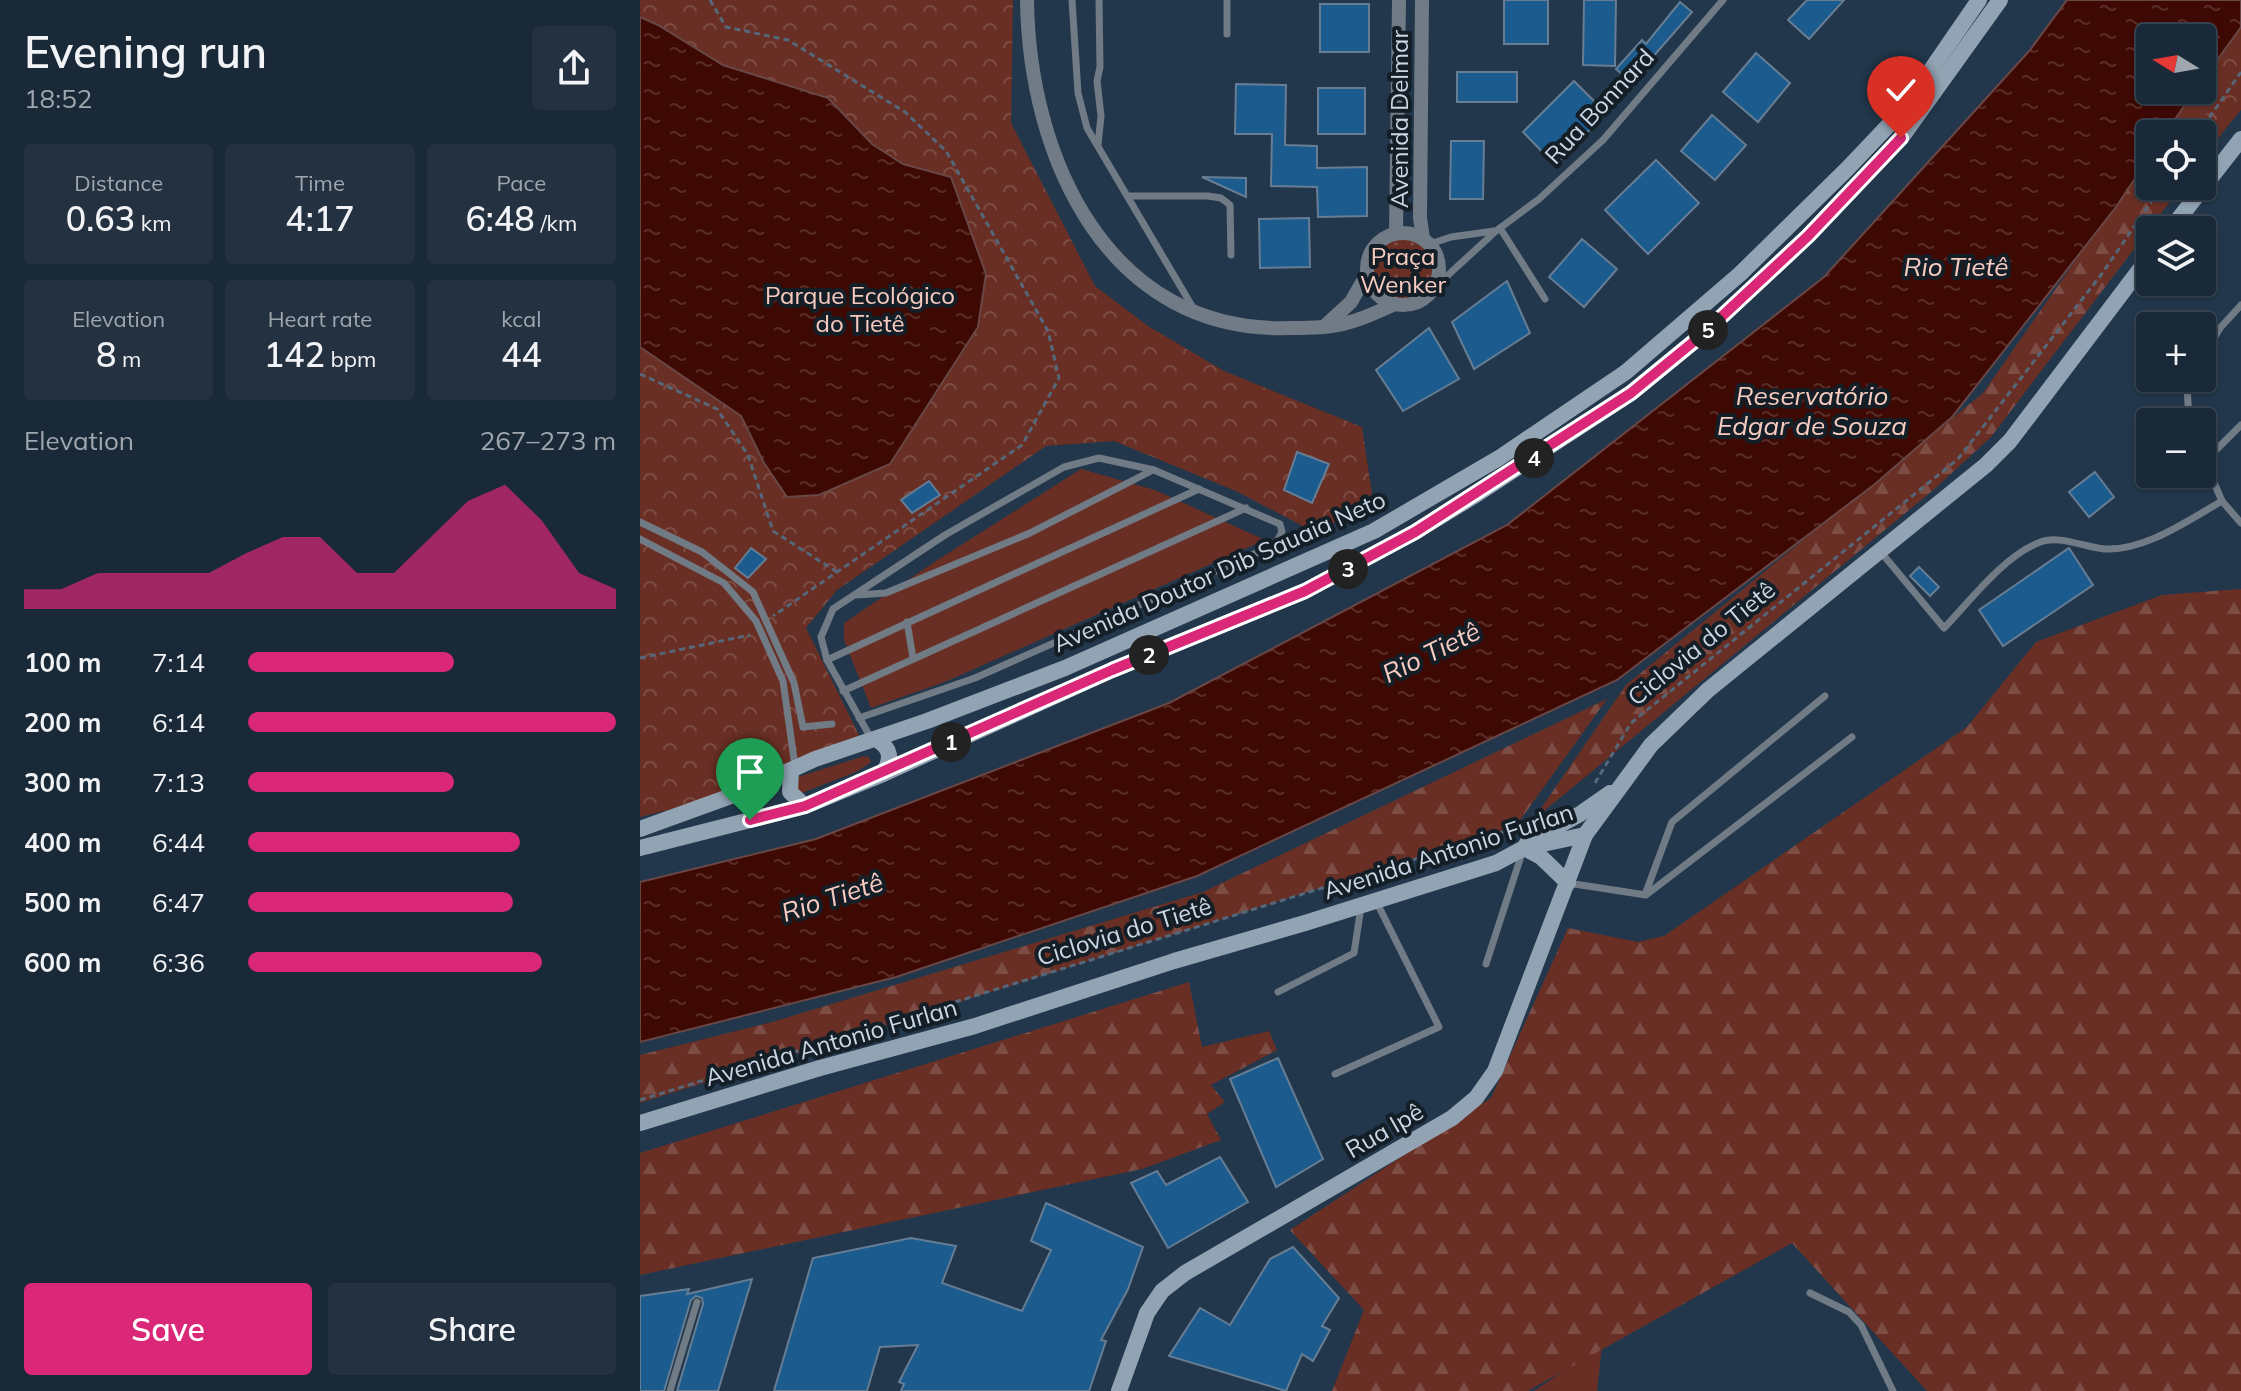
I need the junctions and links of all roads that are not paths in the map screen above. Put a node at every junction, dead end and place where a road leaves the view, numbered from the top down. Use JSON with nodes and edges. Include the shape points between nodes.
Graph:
{"nodes":[{"id":1,"x":1027,"y":0,"type":"edge"},
{"id":2,"x":1072,"y":0,"type":"edge"},
{"id":3,"x":1099,"y":0,"type":"edge"},
{"id":4,"x":1227,"y":0,"type":"edge"},
{"id":5,"x":1399,"y":0,"type":"edge"},
{"id":6,"x":1422,"y":0,"type":"edge"},
{"id":7,"x":1723,"y":0,"type":"edge"},
{"id":8,"x":1979,"y":0,"type":"edge"},
{"id":9,"x":2000,"y":0,"type":"edge"},
{"id":10,"x":1227,"y":34,"type":"dead end"},
{"id":11,"x":2241,"y":141,"type":"edge"},
{"id":12,"x":1098,"y":145,"type":"junction"},
{"id":13,"x":1128,"y":196,"type":"junction"},
{"id":14,"x":2181,"y":216,"type":"edge"},
{"id":15,"x":1498,"y":230,"type":"junction"},
{"id":16,"x":1396,"y":233,"type":"junction"},
{"id":17,"x":1426,"y":241,"type":"junction"},
{"id":18,"x":1231,"y":255,"type":"dead end"},
{"id":19,"x":1367,"y":274,"type":"junction"},
{"id":20,"x":2136,"y":274,"type":"edge"},
{"id":21,"x":1435,"y":287,"type":"junction"},
{"id":22,"x":1545,"y":299,"type":"dead end"},
{"id":23,"x":1395,"y":304,"type":"junction"},
{"id":24,"x":2241,"y":305,"type":"edge"},
{"id":25,"x":1197,"y":314,"type":"junction"},
{"id":26,"x":1322,"y":327,"type":"junction"},
{"id":27,"x":2216,"y":335,"type":"edge"},
{"id":28,"x":2241,"y":425,"type":"edge"},
{"id":29,"x":2216,"y":447,"type":"edge"},
{"id":30,"x":1154,"y":470,"type":"junction"},
{"id":31,"x":2216,"y":487,"type":"edge"},
{"id":32,"x":1199,"y":489,"type":"junction"},
{"id":33,"x":2222,"y":501,"type":"junction"},
{"id":34,"x":1246,"y":508,"type":"junction"},
{"id":35,"x":640,"y":522,"type":"edge"},
{"id":36,"x":2241,"y":523,"type":"edge"},
{"id":37,"x":640,"y":539,"type":"edge"},
{"id":38,"x":1880,"y":551,"type":"junction"},
{"id":39,"x":855,"y":595,"type":"junction"},
{"id":40,"x":907,"y":622,"type":"junction"},
{"id":41,"x":913,"y":658,"type":"junction"},
{"id":42,"x":827,"y":660,"type":"junction"},
{"id":43,"x":843,"y":691,"type":"junction"},
{"id":44,"x":1825,"y":696,"type":"dead end"},
{"id":45,"x":859,"y":718,"type":"junction"},
{"id":46,"x":832,"y":724,"type":"dead end"},
{"id":47,"x":1852,"y":737,"type":"dead end"},
{"id":48,"x":874,"y":740,"type":"junction"},
{"id":49,"x":793,"y":769,"type":"junction"},
{"id":50,"x":883,"y":774,"type":"junction"},
{"id":51,"x":1618,"y":788,"type":"junction"},
{"id":52,"x":805,"y":806,"type":"junction"},
{"id":53,"x":640,"y":829,"type":"edge"},
{"id":54,"x":1585,"y":835,"type":"junction"},
{"id":55,"x":640,"y":848,"type":"edge"},
{"id":56,"x":1524,"y":848,"type":"junction"},
{"id":57,"x":1496,"y":863,"type":"junction"},
{"id":58,"x":1568,"y":883,"type":"junction"},
{"id":59,"x":1646,"y":895,"type":"junction"},
{"id":60,"x":1369,"y":903,"type":"junction"},
{"id":61,"x":1486,"y":964,"type":"dead end"},
{"id":62,"x":1278,"y":992,"type":"dead end"},
{"id":63,"x":1335,"y":1074,"type":"dead end"},
{"id":64,"x":640,"y":1123,"type":"edge"},
{"id":65,"x":1810,"y":1293,"type":"dead end"},
{"id":66,"x":697,"y":1302,"type":"dead end"},
{"id":67,"x":670,"y":1391,"type":"edge"},
{"id":68,"x":1119,"y":1391,"type":"edge"},
{"id":69,"x":1893,"y":1391,"type":"edge"}],
"edges":[{"from":1,"to":25,"type":"street","via":[[1036,88],[1069,188],[1094,233],[1120,262],[1153,290]]},
{"from":2,"to":12,"type":"lane","via":[[1078,93],[1087,128]]},
{"from":3,"to":12,"type":"lane"},
{"from":4,"to":10,"type":"lane"},
{"from":5,"to":16,"type":"street","name":"Avenida Delmar"},
{"from":6,"to":17,"type":"street","name":"Avenida Delmar","via":[[1420,218]]},
{"from":7,"to":15,"type":"lane","name":"Rua Bonnard","via":[[1603,140]]},
{"from":8,"to":48,"type":"main road","name":"Avenida Doutor Dib Sauaia Neto","via":[[1904,109],[1740,274],[1626,372],[1499,458],[1374,531],[1065,668]]},
{"from":9,"to":50,"type":"main road","name":"Avenida Doutor Dib Sauaia Neto","via":[[1901,138],[1808,236],[1631,393],[1474,496],[1305,591],[1112,670]]},
{"from":11,"to":14,"type":"main road"},
{"from":12,"to":13,"type":"lane"},
{"from":13,"to":18,"type":"lane","via":[[1221,198],[1232,213]]},
{"from":13,"to":25,"type":"lane"},
{"from":15,"to":17,"type":"lane","name":"Rua Bonnard"},
{"from":15,"to":21,"type":"lane","name":"Rua Bonnard"},
{"from":15,"to":22,"type":"lane"},
{"from":16,"to":17,"type":"street"},
{"from":16,"to":19,"type":"street","via":[[1377,243]]},
{"from":17,"to":21,"type":"street","via":[[1440,264]]},
{"from":19,"to":23,"type":"street","via":[[1376,293]]},
{"from":19,"to":26,"type":"street","via":[[1351,302]]},
{"from":20,"to":38,"type":"main road","name":"Avenida Antonio Furlan","via":[[2010,441]]},
{"from":21,"to":23,"type":"street","via":[[1418,302]]},
{"from":23,"to":26,"type":"street","via":[[1354,322]]},
{"from":24,"to":27,"type":"lane"},
{"from":25,"to":26,"type":"street","via":[[1237,326]]},
{"from":28,"to":29,"type":"lane"},
{"from":30,"to":32,"type":"lane"},
{"from":30,"to":39,"type":"lane","via":[[1030,533],[901,587]]},
{"from":30,"to":39,"type":"lane","via":[[1099,458],[1064,467],[945,535]]},
{"from":31,"to":33,"type":"lane"},
{"from":32,"to":34,"type":"lane"},
{"from":32,"to":40,"type":"lane"},
{"from":33,"to":36,"type":"lane"},
{"from":33,"to":38,"type":"lane","via":[[2140,544],[2106,549],[2042,541],[2017,553],[1944,628]]},
{"from":34,"to":41,"type":"lane"},
{"from":34,"to":45,"type":"lane","via":[[1280,524],[1277,541],[975,678]]},
{"from":35,"to":46,"type":"lane","via":[[702,552],[753,592],[794,683],[803,727]]},
{"from":37,"to":49,"type":"lane","via":[[724,583],[756,621],[783,681]]},
{"from":38,"to":51,"type":"main road","name":"Avenida Antonio Furlan","via":[[1708,690],[1651,745]]},
{"from":39,"to":42,"type":"lane","via":[[833,609],[826,621],[821,637]]},
{"from":40,"to":41,"type":"lane"},
{"from":40,"to":42,"type":"lane"},
{"from":41,"to":43,"type":"lane"},
{"from":42,"to":43,"type":"lane"},
{"from":43,"to":45,"type":"lane"},
{"from":44,"to":59,"type":"lane","via":[[1672,822]]},
{"from":45,"to":48,"type":"lane"},
{"from":47,"to":59,"type":"lane"},
{"from":48,"to":49,"type":"main road","name":"Avenida Doutor Dib Sauaia Neto"},
{"from":48,"to":50,"type":"main road","via":[[890,755]]},
{"from":49,"to":52,"type":"main road","via":[[790,792]]},
{"from":49,"to":53,"type":"main road","name":"Avenida Doutor Dib Sauaia Neto"},
{"from":50,"to":52,"type":"main road","name":"Avenida Doutor Dib Sauaia Neto"},
{"from":51,"to":54,"type":"main road","name":"Avenida Antonio Furlan"},
{"from":51,"to":57,"type":"main road"},
{"from":52,"to":55,"type":"main road","name":"Avenida Doutor Dib Sauaia Neto"},
{"from":54,"to":56,"type":"main road","name":"Avenida Antonio Furlan"},
{"from":54,"to":58,"type":"main road","name":"Rua Ipê"},
{"from":56,"to":57,"type":"main road","name":"Avenida Antonio Furlan"},
{"from":56,"to":58,"type":"main road"},
{"from":56,"to":61,"type":"lane"},
{"from":57,"to":60,"type":"main road","name":"Avenida Antonio Furlan"},
{"from":58,"to":59,"type":"lane"},
{"from":58,"to":68,"type":"main road","name":"Rua Ipê","via":[[1495,1071],[1476,1098],[1452,1118],[1162,1291],[1139,1330]]},
{"from":60,"to":62,"type":"lane","via":[[1354,953]]},
{"from":60,"to":63,"type":"lane","via":[[1439,1027]]},
{"from":60,"to":64,"type":"main road","name":"Avenida Antonio Furlan"},
{"from":65,"to":69,"type":"lane","via":[[1849,1312],[1861,1325]]},
{"from":66,"to":67,"type":"lane"}]}
